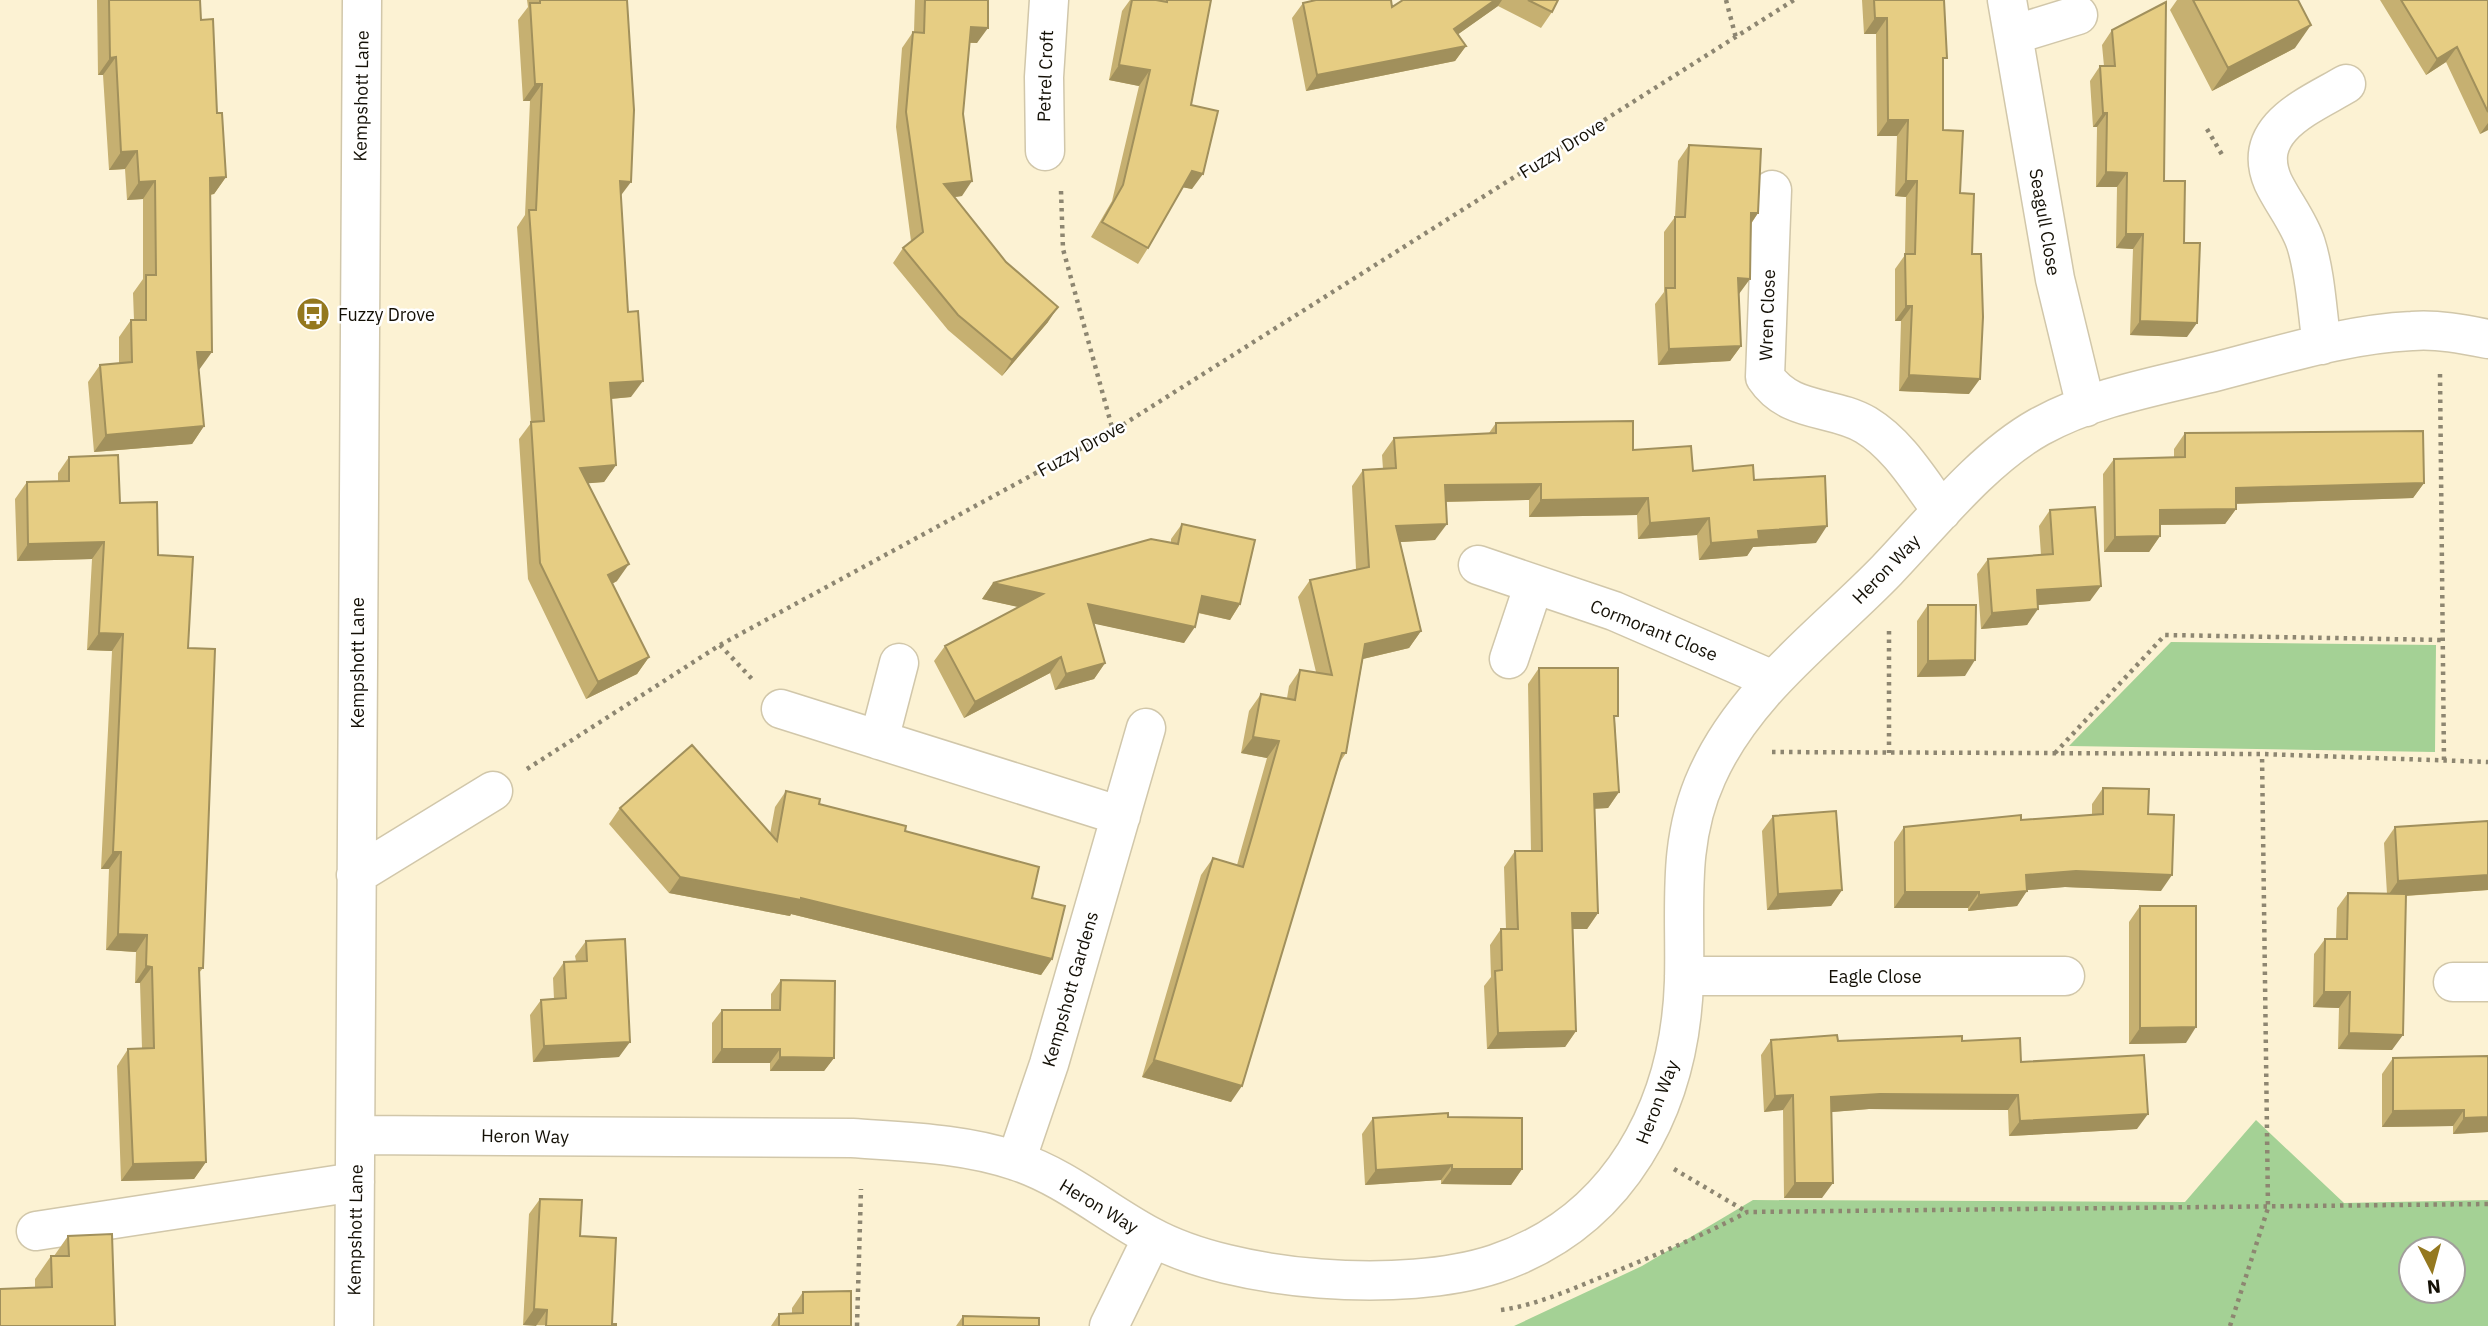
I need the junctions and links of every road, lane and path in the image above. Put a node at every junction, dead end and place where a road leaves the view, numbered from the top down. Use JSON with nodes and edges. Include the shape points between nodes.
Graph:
{"nodes":[{"id":1,"x":362,"y":0,"type":"edge"},
{"id":2,"x":1049,"y":0,"type":"edge"},
{"id":3,"x":1726,"y":0,"type":"edge"},
{"id":4,"x":1794,"y":0,"type":"edge"},
{"id":5,"x":2078,"y":15,"type":"dead end"},
{"id":6,"x":2010,"y":17,"type":"edge"},
{"id":7,"x":1736,"y":38,"type":"junction"},
{"id":8,"x":2346,"y":84,"type":"dead end"},
{"id":9,"x":1045,"y":151,"type":"joint"},
{"id":10,"x":1772,"y":190,"type":"dead end"},
{"id":11,"x":2440,"y":331,"type":"junction"},
{"id":12,"x":2488,"y":339,"type":"edge"},
{"id":13,"x":2322,"y":345,"type":"junction"},
{"id":14,"x":2086,"y":407,"type":"junction"},
{"id":15,"x":1113,"y":432,"type":"junction"},
{"id":16,"x":1942,"y":511,"type":"junction"},
{"id":17,"x":1478,"y":565,"type":"dead end"},
{"id":18,"x":1888,"y":568,"type":"junction"},
{"id":19,"x":1534,"y":584,"type":"junction"},
{"id":20,"x":2443,"y":639,"type":"junction"},
{"id":21,"x":1509,"y":659,"type":"dead end"},
{"id":22,"x":899,"y":663,"type":"dead end"},
{"id":23,"x":1773,"y":681,"type":"junction"},
{"id":24,"x":781,"y":709,"type":"dead end"},
{"id":25,"x":1146,"y":729,"type":"dead end"},
{"id":26,"x":879,"y":740,"type":"junction"},
{"id":27,"x":1718,"y":751,"type":"junction"},
{"id":28,"x":1889,"y":753,"type":"junction"},
{"id":29,"x":2055,"y":753,"type":"junction"},
{"id":30,"x":2262,"y":754,"type":"junction"},
{"id":31,"x":2444,"y":762,"type":"junction"},
{"id":32,"x":2488,"y":762,"type":"edge"},
{"id":33,"x":493,"y":791,"type":"joint"},
{"id":34,"x":1121,"y":816,"type":"junction"},
{"id":35,"x":356,"y":875,"type":"junction"},
{"id":36,"x":1684,"y":976,"type":"junction"},
{"id":37,"x":2065,"y":976,"type":"dead end"},
{"id":38,"x":356,"y":1135,"type":"junction"},
{"id":39,"x":1640,"y":1149,"type":"junction"},
{"id":40,"x":1016,"y":1161,"type":"junction"},
{"id":41,"x":355,"y":1182,"type":"junction"},
{"id":42,"x":861,"y":1189,"type":"dead end"},
{"id":43,"x":2488,"y":1204,"type":"edge"},
{"id":44,"x":2268,"y":1209,"type":"junction"},
{"id":45,"x":1747,"y":1212,"type":"junction"},
{"id":46,"x":36,"y":1231,"type":"dead end"},
{"id":47,"x":1152,"y":1238,"type":"junction"},
{"id":48,"x":1488,"y":1312,"type":"dead end"},
{"id":49,"x":354,"y":1326,"type":"edge"},
{"id":50,"x":857,"y":1326,"type":"edge"},
{"id":51,"x":1109,"y":1326,"type":"edge"},
{"id":52,"x":2230,"y":1326,"type":"edge"}],
"edges":[{"from":1,"to":35,"type":"street","name":"Kempshott Lane"},
{"from":2,"to":9,"type":"street","name":"Petrel Croft"},
{"from":3,"to":7,"type":"path"},
{"from":4,"to":7,"type":"path","name":"Fuzzy Drove"},
{"from":5,"to":6,"type":"street","name":"Seagull Close"},
{"from":6,"to":14,"type":"street","name":"Seagull Close","via":[[2055,279]]},
{"from":7,"to":15,"type":"path","name":"Fuzzy Drove"},
{"from":8,"to":13,"type":"street","via":[[2294,115],[2275,131],[2268,145],[2273,182],[2306,242]]},
{"from":9,"to":15,"type":"path","via":[[1065,163],[1059,200],[1063,249]]},
{"from":10,"to":16,"type":"street","name":"Wren Close","via":[[1765,377],[1772,388],[1797,405],[1863,423],[1877,432]]},
{"from":11,"to":12,"type":"street","name":"Heron Way"},
{"from":11,"to":13,"type":"street","name":"Heron Way","via":[[2383,333]]},
{"from":11,"to":20,"type":"path"},
{"from":13,"to":14,"type":"street","name":"Heron Way"},
{"from":14,"to":16,"type":"street","name":"Heron Way","via":[[2024,437]]},
{"from":15,"to":33,"type":"path","name":"Fuzzy Drove","via":[[720,645]]},
{"from":16,"to":18,"type":"street","name":"Heron Way"},
{"from":17,"to":19,"type":"street","name":"Cormorant Close"},
{"from":18,"to":23,"type":"street","name":"Heron Way"},
{"from":18,"to":28,"type":"path"},
{"from":19,"to":21,"type":"street"},
{"from":19,"to":23,"type":"street","name":"Cormorant Close","via":[[1614,611]]},
{"from":20,"to":29,"type":"path","via":[[2165,635]]},
{"from":20,"to":31,"type":"path"},
{"from":22,"to":26,"type":"street"},
{"from":23,"to":27,"type":"street","name":"Heron Way","via":[[1745,710]]},
{"from":24,"to":26,"type":"street"},
{"from":25,"to":34,"type":"street","name":"Kempshott Gardens"},
{"from":26,"to":34,"type":"street"},
{"from":27,"to":28,"type":"path"},
{"from":27,"to":36,"type":"street","name":"Heron Way","via":[[1686,837]]},
{"from":28,"to":29,"type":"path"},
{"from":29,"to":30,"type":"path"},
{"from":30,"to":31,"type":"path"},
{"from":30,"to":44,"type":"path"},
{"from":31,"to":32,"type":"path"},
{"from":33,"to":35,"type":"street"},
{"from":34,"to":40,"type":"street","name":"Kempshott Gardens"},
{"from":35,"to":38,"type":"street","name":"Kempshott Lane"},
{"from":36,"to":37,"type":"street","name":"Eagle Close"},
{"from":36,"to":39,"type":"street","name":"Heron Way","via":[[1675,1060]]},
{"from":38,"to":40,"type":"street","name":"Heron Way","via":[[852,1138],[970,1150]]},
{"from":38,"to":41,"type":"street","name":"Kempshott Lane"},
{"from":39,"to":45,"type":"path"},
{"from":39,"to":47,"type":"street","name":"Heron Way","via":[[1602,1196],[1549,1239],[1493,1264],[1461,1272],[1394,1279],[1286,1274],[1207,1260]]},
{"from":40,"to":47,"type":"street","name":"Heron Way","via":[[1056,1179]]},
{"from":41,"to":46,"type":"street"},
{"from":41,"to":49,"type":"street","name":"Kempshott Lane"},
{"from":42,"to":50,"type":"path"},
{"from":43,"to":44,"type":"path"},
{"from":44,"to":45,"type":"path"},
{"from":44,"to":52,"type":"path"},
{"from":45,"to":48,"type":"path","via":[[1702,1236],[1577,1287],[1514,1309]]},
{"from":47,"to":51,"type":"street"}]}
